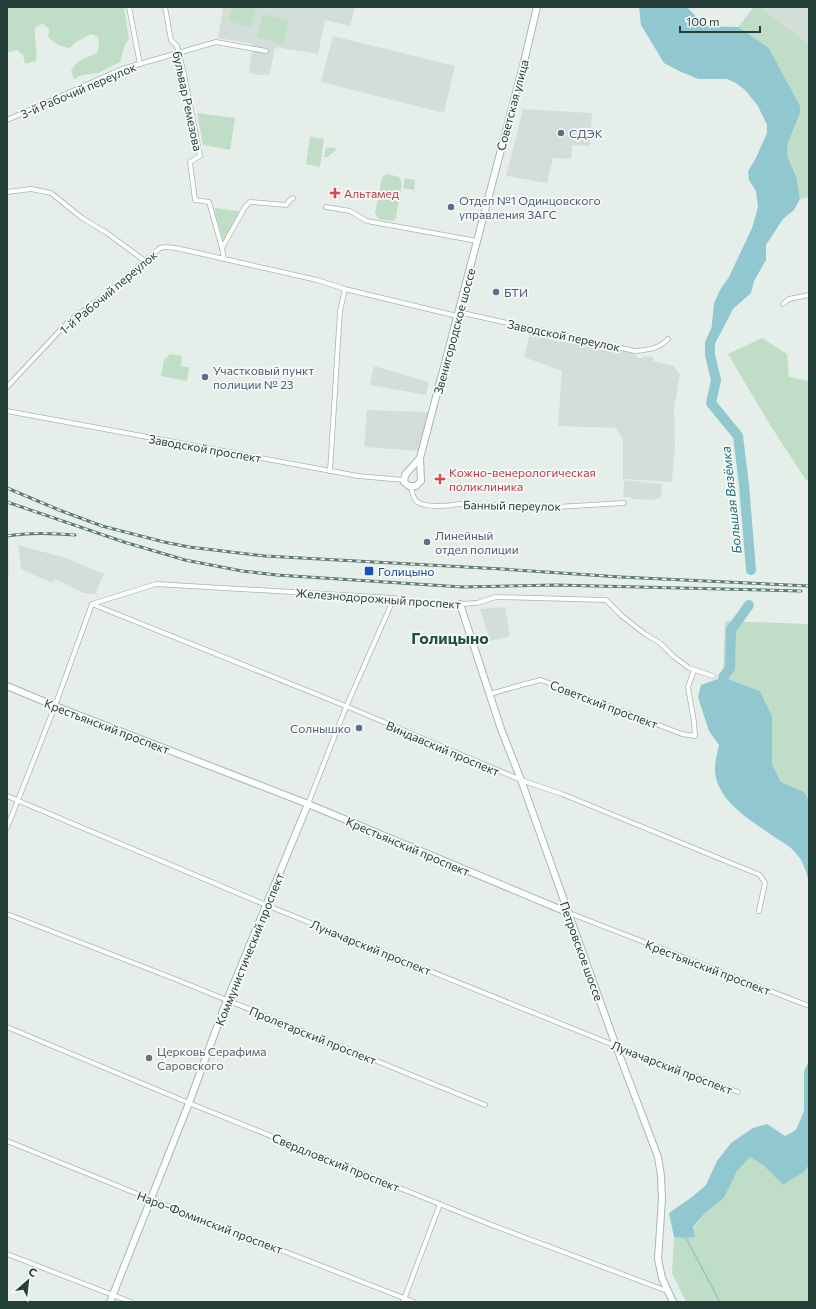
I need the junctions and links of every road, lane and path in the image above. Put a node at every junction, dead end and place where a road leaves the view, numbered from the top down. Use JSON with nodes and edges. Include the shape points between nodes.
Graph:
{"nodes":[{"id":1,"x":130,"y":7,"type":"edge"},
{"id":2,"x":165,"y":7,"type":"edge"},
{"id":3,"x":537,"y":7,"type":"edge"},
{"id":4,"x":266,"y":51,"type":"dead end"},
{"id":5,"x":179,"y":52,"type":"junction"},
{"id":6,"x":140,"y":64,"type":"junction"},
{"id":7,"x":7,"y":120,"type":"edge"},
{"id":8,"x":7,"y":192,"type":"edge"},
{"id":9,"x":293,"y":198,"type":"dead end"},
{"id":10,"x":486,"y":203,"type":"joint"},
{"id":11,"x":326,"y":207,"type":"dead end"},
{"id":12,"x":477,"y":241,"type":"junction"},
{"id":13,"x":222,"y":248,"type":"junction"},
{"id":14,"x":224,"y":259,"type":"junction"},
{"id":15,"x":145,"y":261,"type":"junction"},
{"id":16,"x":345,"y":289,"type":"junction"},
{"id":17,"x":809,"y":295,"type":"edge"},
{"id":18,"x":783,"y":304,"type":"dead end"},
{"id":19,"x":458,"y":314,"type":"junction"},
{"id":20,"x":668,"y":339,"type":"dead end"},
{"id":21,"x":7,"y":387,"type":"edge"},
{"id":22,"x":7,"y":411,"type":"edge"},
{"id":23,"x":420,"y":458,"type":"junction"},
{"id":24,"x":410,"y":470,"type":"junction"},
{"id":25,"x":330,"y":471,"type":"junction"},
{"id":26,"x":421,"y":476,"type":"junction"},
{"id":27,"x":404,"y":480,"type":"junction"},
{"id":28,"x":411,"y":487,"type":"junction"},
{"id":29,"x":624,"y":503,"type":"dead end"},
{"id":30,"x":394,"y":598,"type":"junction"},
{"id":31,"x":92,"y":604,"type":"junction"},
{"id":32,"x":460,"y":604,"type":"junction"},
{"id":33,"x":694,"y":670,"type":"junction"},
{"id":34,"x":713,"y":676,"type":"dead end"},
{"id":35,"x":7,"y":686,"type":"edge"},
{"id":36,"x":490,"y":694,"type":"junction"},
{"id":37,"x":55,"y":706,"type":"junction"},
{"id":38,"x":346,"y":707,"type":"junction"},
{"id":39,"x":521,"y":780,"type":"junction"},
{"id":40,"x":7,"y":796,"type":"edge"},
{"id":41,"x":18,"y":800,"type":"junction"},
{"id":42,"x":308,"y":804,"type":"junction"},
{"id":43,"x":7,"y":828,"type":"edge"},
{"id":44,"x":266,"y":905,"type":"junction"},
{"id":45,"x":760,"y":911,"type":"dead end"},
{"id":46,"x":569,"y":913,"type":"junction"},
{"id":47,"x":7,"y":914,"type":"edge"},
{"id":48,"x":227,"y":1000,"type":"junction"},
{"id":49,"x":809,"y":1006,"type":"edge"},
{"id":50,"x":7,"y":1027,"type":"edge"},
{"id":51,"x":616,"y":1046,"type":"junction"},
{"id":52,"x":738,"y":1092,"type":"dead end"},
{"id":53,"x":189,"y":1103,"type":"junction"},
{"id":54,"x":485,"y":1105,"type":"dead end"},
{"id":55,"x":7,"y":1141,"type":"edge"},
{"id":56,"x":150,"y":1199,"type":"junction"},
{"id":57,"x":440,"y":1204,"type":"junction"},
{"id":58,"x":7,"y":1254,"type":"edge"},
{"id":59,"x":668,"y":1291,"type":"junction"},
{"id":60,"x":113,"y":1295,"type":"junction"},
{"id":61,"x":404,"y":1300,"type":"edge"},
{"id":62,"x":110,"y":1302,"type":"edge"},
{"id":63,"x":131,"y":1302,"type":"edge"},
{"id":64,"x":414,"y":1302,"type":"edge"},
{"id":65,"x":673,"y":1302,"type":"edge"}],
"edges":[{"from":1,"to":6,"type":"street"},
{"from":2,"to":5,"type":"street","name":"бульвар Ремезова","via":[[171,40]]},
{"from":3,"to":10,"type":"street","name":"Советская улица"},
{"from":4,"to":5,"type":"street","name":"3-й Рабочий переулок","via":[[216,42]]},
{"from":5,"to":6,"type":"street","name":"3-й Рабочий переулок"},
{"from":5,"to":13,"type":"street","name":"бульвар Ремезова","via":[[200,156],[190,162],[195,200],[209,202]]},
{"from":6,"to":7,"type":"street","name":"3-й Рабочий переулок","via":[[122,69]]},
{"from":8,"to":15,"type":"street","via":[[31,189],[51,193],[82,218]]},
{"from":9,"to":13,"type":"street","via":[[286,205],[250,202]]},
{"from":10,"to":12,"type":"street","name":"Звенигородское шоссе"},
{"from":11,"to":12,"type":"street","via":[[350,211],[367,221]]},
{"from":12,"to":19,"type":"street","name":"Звенигородское шоссе"},
{"from":13,"to":14,"type":"street","name":"бульвар Ремезова"},
{"from":14,"to":15,"type":"street","name":"1-й Рабочий переулок","via":[[165,247],[160,248]]},
{"from":14,"to":16,"type":"street","name":"1-й Рабочий переулок"},
{"from":15,"to":21,"type":"street","name":"1-й Рабочий переулок","via":[[68,322]]},
{"from":16,"to":19,"type":"street","name":"1-й Рабочий переулок"},
{"from":16,"to":25,"type":"street","via":[[340,311]]},
{"from":17,"to":18,"type":"street","via":[[789,299]]},
{"from":19,"to":20,"type":"street","name":"Заводской переулок","via":[[635,351],[660,346]]},
{"from":19,"to":23,"type":"street","name":"Звенигородское шоссе"},
{"from":22,"to":25,"type":"street","name":"Заводской проспект"},
{"from":23,"to":24,"type":"street"},
{"from":23,"to":26,"type":"street"},
{"from":24,"to":26,"type":"street"},
{"from":24,"to":27,"type":"street","via":[[404,475]]},
{"from":25,"to":27,"type":"street","name":"Заводской проспект","via":[[370,478]]},
{"from":26,"to":28,"type":"street","via":[[419,484]]},
{"from":27,"to":28,"type":"street","via":[[406,485]]},
{"from":28,"to":29,"type":"street","name":"Банный переулок","via":[[418,502],[444,506],[459,504],[556,507]]},
{"from":30,"to":31,"type":"street","name":"Железнодорожный проспект","via":[[156,584]]},
{"from":30,"to":32,"type":"street","name":"Железнодорожный проспект","via":[[405,602]]},
{"from":30,"to":38,"type":"street","name":"Коммунистический проспект"},
{"from":31,"to":37,"type":"street"},
{"from":31,"to":38,"type":"street","name":"Виндавский проспект"},
{"from":32,"to":33,"type":"street","name":"Железнодорожный проспект","via":[[477,603],[496,597],[606,600],[622,616]]},
{"from":32,"to":36,"type":"street","name":"Петровское шоссе"},
{"from":33,"to":34,"type":"street","name":"Железнодорожный проспект"},
{"from":33,"to":36,"type":"street","name":"Советский проспект","via":[[688,687],[695,736],[682,734],[542,680]]},
{"from":35,"to":37,"type":"street","name":"Крестьянский проспект"},
{"from":36,"to":39,"type":"street","name":"Петровское шоссе"},
{"from":37,"to":41,"type":"street"},
{"from":37,"to":42,"type":"street","name":"Крестьянский проспект"},
{"from":38,"to":39,"type":"street","name":"Виндавский проспект"},
{"from":38,"to":42,"type":"street","name":"Коммунистический проспект"},
{"from":39,"to":45,"type":"street","name":"Виндавский проспект","via":[[562,794],[760,875],[765,883]]},
{"from":39,"to":46,"type":"street","name":"Петровское шоссе"},
{"from":40,"to":41,"type":"street","name":"Луначарский проспект"},
{"from":41,"to":43,"type":"street"},
{"from":41,"to":44,"type":"street","name":"Луначарский проспект"},
{"from":42,"to":44,"type":"street","name":"Коммунистический проспект"},
{"from":42,"to":46,"type":"street","name":"Крестьянский проспект"},
{"from":44,"to":48,"type":"street","name":"Коммунистический проспект"},
{"from":44,"to":51,"type":"street","name":"Луначарский проспект"},
{"from":46,"to":49,"type":"street","name":"Крестьянский проспект"},
{"from":46,"to":51,"type":"street","name":"Петровское шоссе"},
{"from":47,"to":48,"type":"street","name":"Пролетарский проспект"},
{"from":48,"to":53,"type":"street","name":"Коммунистический проспект"},
{"from":48,"to":54,"type":"street","name":"Пролетарский проспект"},
{"from":50,"to":53,"type":"street","name":"Свердловский проспект"},
{"from":51,"to":52,"type":"street","name":"Луначарский проспект"},
{"from":51,"to":59,"type":"street","name":"Петровское шоссе","via":[[658,1157],[662,1199],[658,1259]]},
{"from":53,"to":56,"type":"street","name":"Коммунистический проспект"},
{"from":53,"to":57,"type":"street","name":"Свердловский проспект"},
{"from":55,"to":56,"type":"street","name":"Наро-Фоминский проспект"},
{"from":56,"to":60,"type":"street","name":"Коммунистический проспект"},
{"from":56,"to":61,"type":"street","name":"Наро-Фоминский проспект"},
{"from":57,"to":59,"type":"street","name":"Свердловский проспект"},
{"from":57,"to":61,"type":"street"},
{"from":58,"to":60,"type":"street"},
{"from":59,"to":65,"type":"street","name":"Петровское шоссе"},
{"from":60,"to":62,"type":"street","name":"Коммунистический проспект"},
{"from":60,"to":63,"type":"street"},
{"from":61,"to":64,"type":"street","name":"Наро-Фоминский проспект"}]}
